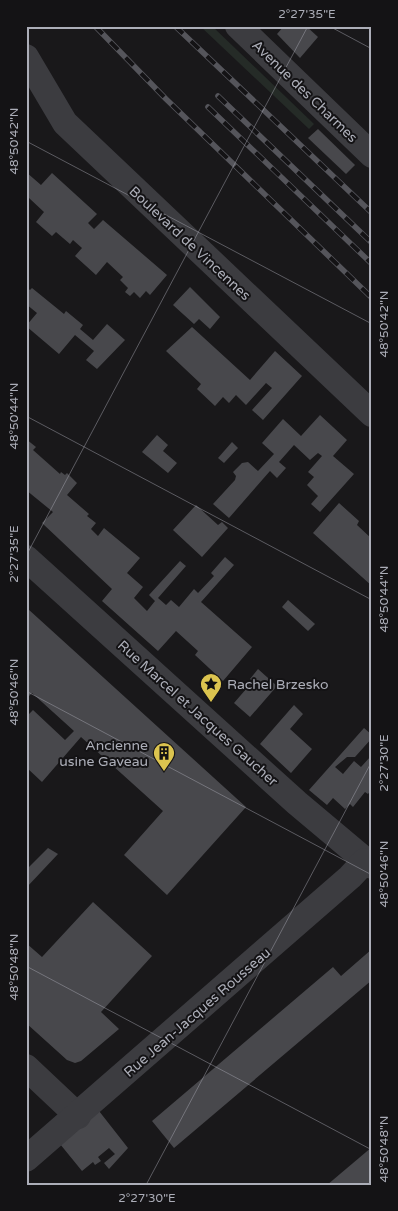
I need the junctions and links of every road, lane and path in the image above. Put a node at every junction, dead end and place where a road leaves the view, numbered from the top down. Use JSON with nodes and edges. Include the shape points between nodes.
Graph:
{"nodes":[{"id":1,"x":238,"y":26,"type":"edge"},
{"id":2,"x":26,"y":57,"type":"edge"},
{"id":3,"x":372,"y":155,"type":"edge"},
{"id":4,"x":372,"y":414,"type":"edge"},
{"id":5,"x":26,"y":558,"type":"edge"},
{"id":6,"x":368,"y":864,"type":"edge"},
{"id":7,"x":26,"y":1067,"type":"edge"},
{"id":8,"x":78,"y":1116,"type":"junction"},
{"id":9,"x":26,"y":1159,"type":"edge"}],
"edges":[{"from":1,"to":3,"type":"street","name":"Avenue des Charmes"},
{"from":2,"to":4,"type":"street","name":"Boulevard de Vincennes","via":[[65,123]]},
{"from":5,"to":6,"type":"street","name":"Rue Marcel et Jacques Gaucher"},
{"from":6,"to":8,"type":"street","name":"Rue Jean-Jacques Rousseau"},
{"from":7,"to":8,"type":"street"},
{"from":8,"to":9,"type":"street","name":"Rue Jean-Jacques Rousseau"}]}
